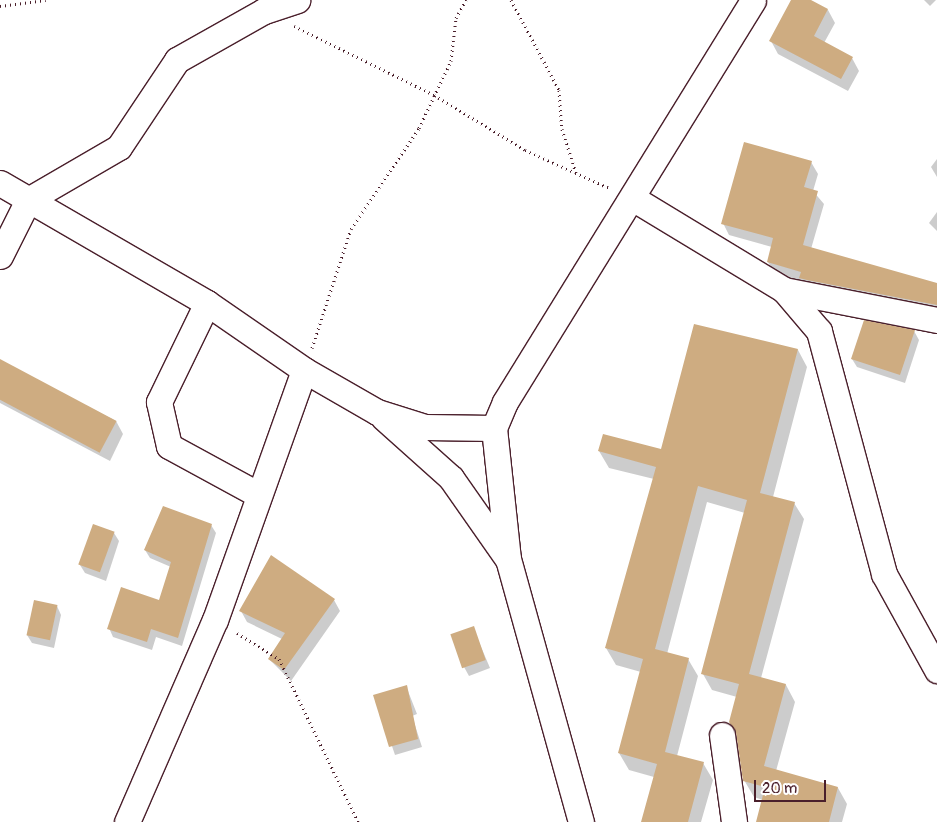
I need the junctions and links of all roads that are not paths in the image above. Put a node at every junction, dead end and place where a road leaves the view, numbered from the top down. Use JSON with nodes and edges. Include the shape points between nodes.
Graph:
{"nodes":[{"id":1,"x":297,"y":0,"type":"edge"},
{"id":2,"x":753,"y":0,"type":"edge"},
{"id":3,"x":0,"y":183,"type":"edge"},
{"id":4,"x":634,"y":199,"type":"junction"},
{"id":5,"x":28,"y":200,"type":"junction"},
{"id":6,"x":0,"y":256,"type":"edge"},
{"id":7,"x":784,"y":290,"type":"junction"},
{"id":8,"x":207,"y":303,"type":"junction"},
{"id":9,"x":937,"y":320,"type":"edge"},
{"id":10,"x":304,"y":370,"type":"junction"},
{"id":11,"x":377,"y":412,"type":"junction"},
{"id":12,"x":494,"y":428,"type":"junction"},
{"id":13,"x":260,"y":495,"type":"junction"},
{"id":14,"x":508,"y":559,"type":"junction"},
{"id":15,"x":937,"y":670,"type":"edge"},
{"id":16,"x":722,"y":735,"type":"dead end"},
{"id":17,"x":127,"y":822,"type":"edge"},
{"id":18,"x":581,"y":822,"type":"edge"},
{"id":19,"x":734,"y":822,"type":"edge"}],
"edges":[{"from":1,"to":5,"type":"street","via":[[264,11],[178,60],[119,147]]},
{"from":2,"to":4,"type":"street"},
{"from":3,"to":5,"type":"street"},
{"from":4,"to":7,"type":"street"},
{"from":4,"to":12,"type":"street","via":[[505,402]]},
{"from":5,"to":6,"type":"street"},
{"from":5,"to":8,"type":"street"},
{"from":7,"to":9,"type":"street"},
{"from":7,"to":15,"type":"street","via":[[819,331],[884,574]]},
{"from":8,"to":10,"type":"street"},
{"from":8,"to":13,"type":"street","via":[[159,402],[169,446]]},
{"from":10,"to":11,"type":"street"},
{"from":10,"to":13,"type":"street"},
{"from":11,"to":12,"type":"street","via":[[425,427]]},
{"from":11,"to":14,"type":"street","via":[[451,478]]},
{"from":12,"to":14,"type":"street"},
{"from":13,"to":17,"type":"street","via":[[215,620]]},
{"from":14,"to":18,"type":"street"},
{"from":16,"to":19,"type":"street"}]}
